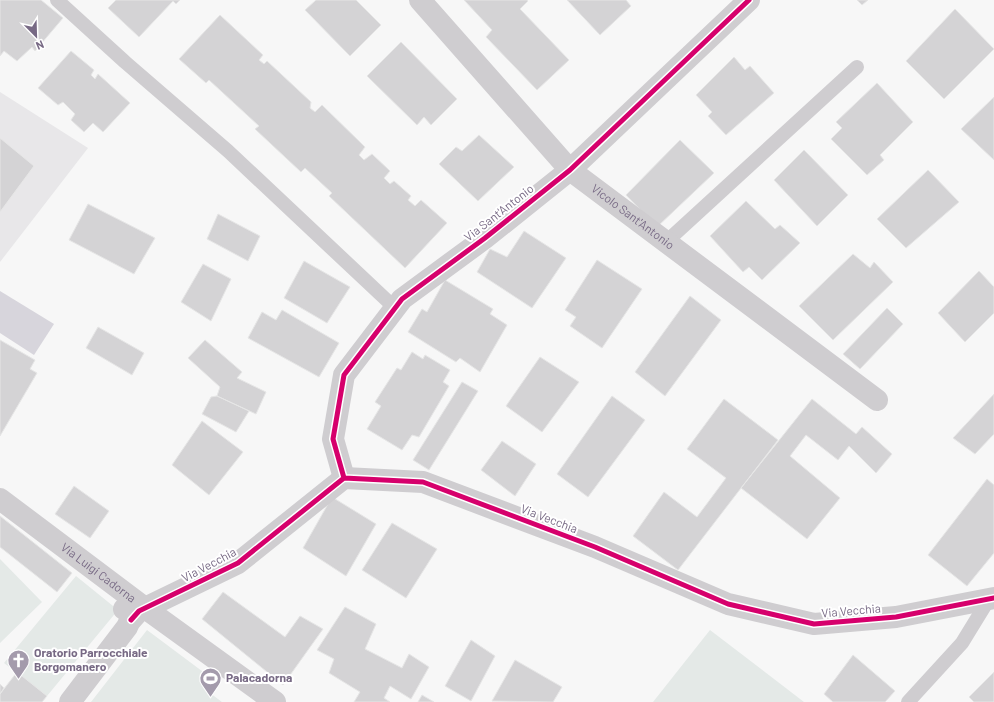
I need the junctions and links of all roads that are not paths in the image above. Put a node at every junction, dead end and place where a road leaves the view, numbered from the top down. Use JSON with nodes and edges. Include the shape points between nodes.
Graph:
{"nodes":[{"id":1,"x":57,"y":0,"type":"edge"},
{"id":2,"x":420,"y":0,"type":"edge"},
{"id":3,"x":749,"y":0,"type":"edge"},
{"id":4,"x":857,"y":67,"type":"dead end"},
{"id":5,"x":570,"y":170,"type":"junction"},
{"id":6,"x":666,"y":242,"type":"junction"},
{"id":7,"x":395,"y":308,"type":"junction"},
{"id":8,"x":877,"y":400,"type":"dead end"},
{"id":9,"x":344,"y":478,"type":"junction"},
{"id":10,"x":0,"y":499,"type":"edge"},
{"id":11,"x":992,"y":599,"type":"edge"},
{"id":12,"x":138,"y":614,"type":"junction"},
{"id":13,"x":70,"y":702,"type":"edge"},
{"id":14,"x":275,"y":702,"type":"edge"},
{"id":15,"x":908,"y":702,"type":"edge"}],
"edges":[{"from":1,"to":7,"type":"lane","via":[[228,151]]},
{"from":2,"to":5,"type":"street","name":"Vicolo Sant'Antonio"},
{"from":3,"to":5,"type":"street","name":"Via Sant'Antonio"},
{"from":4,"to":6,"type":"lane"},
{"from":5,"to":6,"type":"street","name":"Vicolo Sant'Antonio"},
{"from":5,"to":7,"type":"street","name":"Via Sant'Antonio","via":[[485,238],[402,299]]},
{"from":6,"to":8,"type":"street","name":"Vicolo Sant'Antonio"},
{"from":7,"to":9,"type":"street","name":"Via Sant'Antonio","via":[[344,375],[333,439]]},
{"from":9,"to":11,"type":"street","name":"Via Vecchia","via":[[423,482],[595,547],[728,604],[814,624],[896,617]]},
{"from":9,"to":12,"type":"street","name":"Via Vecchia","via":[[238,563]]},
{"from":10,"to":12,"type":"street","name":"Via Luigi Cadorna","via":[[88,565],[95,585],[128,612]]},
{"from":11,"to":15,"type":"lane","via":[[962,643]]},
{"from":12,"to":13,"type":"street","name":"Via Vecchia"},
{"from":12,"to":14,"type":"street","name":"Via Luigi Cadorna"}]}
